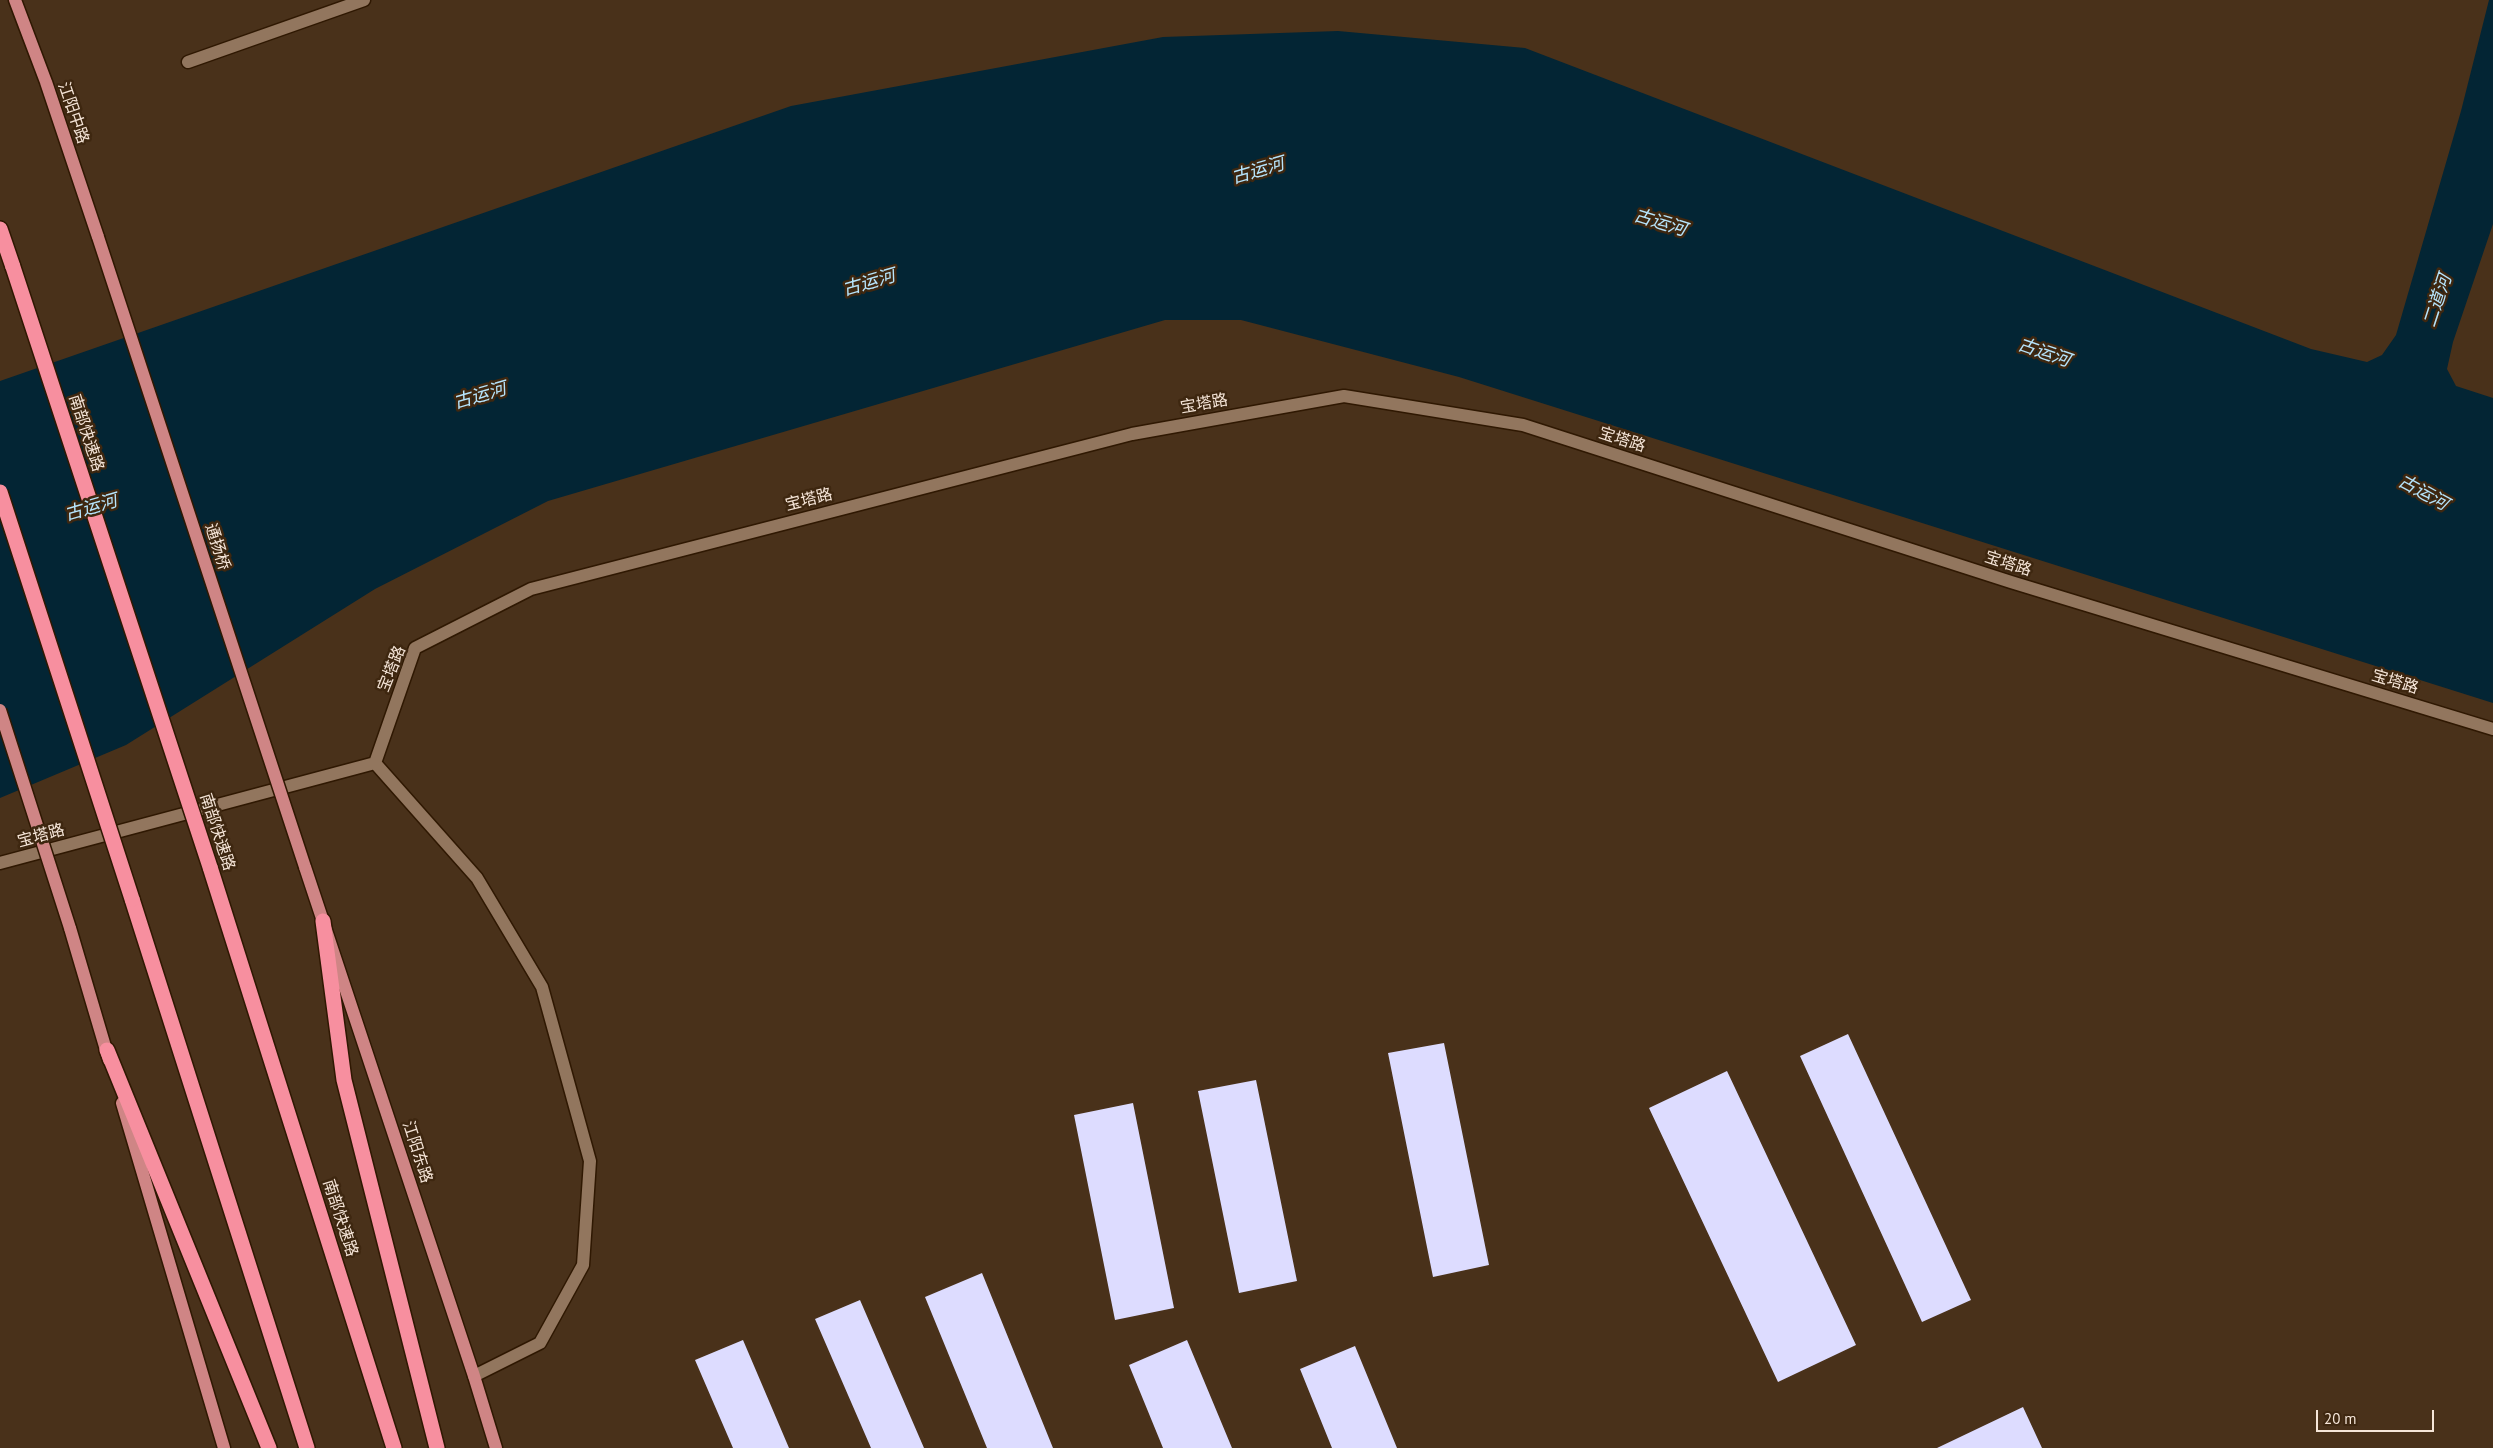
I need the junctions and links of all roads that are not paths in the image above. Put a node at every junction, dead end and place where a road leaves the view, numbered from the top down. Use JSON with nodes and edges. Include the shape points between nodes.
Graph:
{"nodes":[{"id":1,"x":15,"y":0,"type":"edge"},
{"id":2,"x":364,"y":0,"type":"edge"},
{"id":3,"x":188,"y":62,"type":"dead end"},
{"id":4,"x":0,"y":229,"type":"edge"},
{"id":5,"x":98,"y":237,"type":"joint"},
{"id":6,"x":0,"y":492,"type":"edge"},
{"id":7,"x":0,"y":710,"type":"edge"},
{"id":8,"x":2493,"y":729,"type":"edge"},
{"id":9,"x":375,"y":763,"type":"junction"},
{"id":10,"x":0,"y":863,"type":"edge"},
{"id":11,"x":305,"y":867,"type":"joint"},
{"id":12,"x":323,"y":922,"type":"junction"},
{"id":13,"x":107,"y":1050,"type":"junction"},
{"id":14,"x":474,"y":1376,"type":"junction"},
{"id":15,"x":224,"y":1448,"type":"edge"},
{"id":16,"x":268,"y":1448,"type":"edge"},
{"id":17,"x":307,"y":1448,"type":"edge"},
{"id":18,"x":394,"y":1448,"type":"edge"},
{"id":19,"x":437,"y":1448,"type":"edge"},
{"id":20,"x":496,"y":1448,"type":"edge"}],
"edges":[{"from":1,"to":5,"type":"main road","name":"江阳中路"},
{"from":2,"to":3,"type":"street"},
{"from":4,"to":18,"type":"highway","name":"南部快速路","bridge":true,"via":[[210,867]]},
{"from":5,"to":11,"type":"main road","name":"通扬桥","bridge":true},
{"from":6,"to":17,"type":"highway","bridge":true},
{"from":7,"to":13,"type":"main road","bridge":true},
{"from":8,"to":9,"type":"street","name":"宝塔路","via":[[2011,582],[1523,425],[1344,396],[1132,434],[530,588],[415,648]]},
{"from":9,"to":10,"type":"street","name":"宝塔路"},
{"from":9,"to":14,"type":"street","via":[[477,878],[542,987],[590,1161],[583,1265],[540,1343]]},
{"from":11,"to":12,"type":"main road","name":"江阳东路"},
{"from":12,"to":14,"type":"main road","name":"江阳东路"},
{"from":12,"to":19,"type":"highway","via":[[344,1080]]},
{"from":13,"to":15,"type":"main road"},
{"from":13,"to":16,"type":"highway"},
{"from":14,"to":20,"type":"main road","name":"江阳东路"}]}
